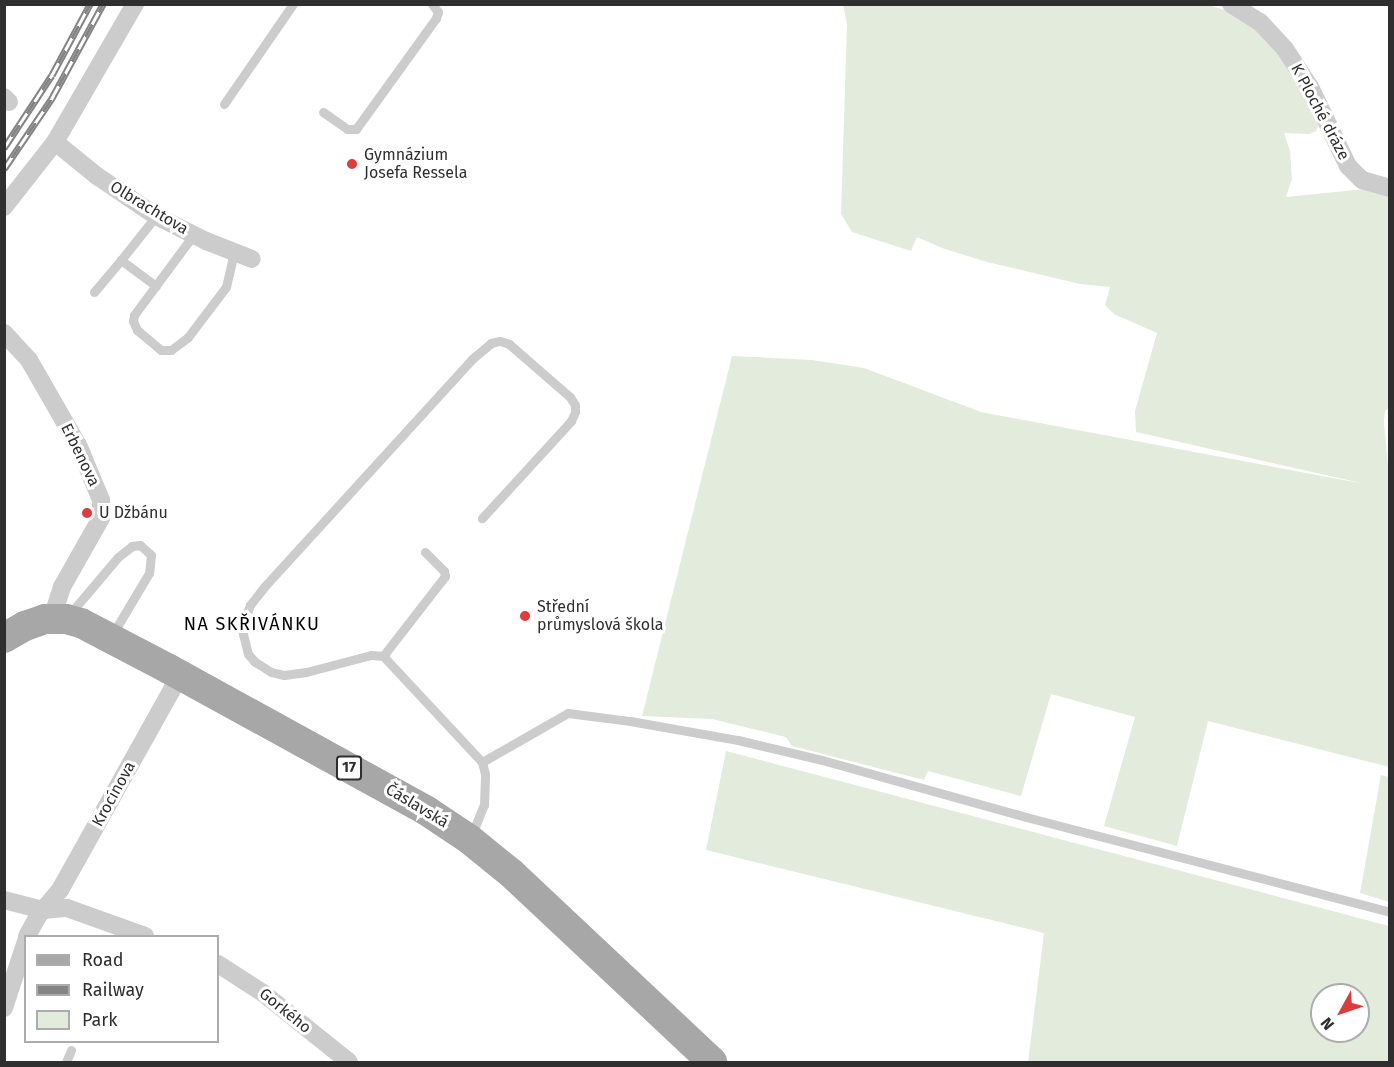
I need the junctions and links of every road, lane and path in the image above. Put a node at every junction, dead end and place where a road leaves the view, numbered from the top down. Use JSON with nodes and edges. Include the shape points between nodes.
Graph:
{"nodes":[{"id":1,"x":135,"y":4,"type":"edge"},
{"id":2,"x":293,"y":4,"type":"edge"},
{"id":3,"x":432,"y":4,"type":"edge"},
{"id":4,"x":1231,"y":4,"type":"edge"},
{"id":5,"x":224,"y":104,"type":"dead end"},
{"id":6,"x":323,"y":112,"type":"dead end"},
{"id":7,"x":55,"y":142,"type":"junction"},
{"id":8,"x":1389,"y":188,"type":"edge"},
{"id":9,"x":4,"y":207,"type":"edge"},
{"id":10,"x":156,"y":216,"type":"junction"},
{"id":11,"x":194,"y":234,"type":"junction"},
{"id":12,"x":234,"y":252,"type":"junction"},
{"id":13,"x":252,"y":259,"type":"dead end"},
{"id":14,"x":120,"y":260,"type":"junction"},
{"id":15,"x":156,"y":286,"type":"junction"},
{"id":16,"x":94,"y":292,"type":"dead end"},
{"id":17,"x":4,"y":333,"type":"edge"},
{"id":18,"x":482,"y":518,"type":"dead end"},
{"id":19,"x":425,"y":552,"type":"dead end"},
{"id":20,"x":59,"y":619,"type":"junction"},
{"id":21,"x":4,"y":638,"type":"edge"},
{"id":22,"x":111,"y":638,"type":"junction"},
{"id":23,"x":383,"y":656,"type":"junction"},
{"id":24,"x":180,"y":675,"type":"junction"},
{"id":25,"x":482,"y":762,"type":"junction"},
{"id":26,"x":469,"y":839,"type":"junction"},
{"id":27,"x":4,"y":900,"type":"edge"},
{"id":28,"x":43,"y":910,"type":"junction"},
{"id":29,"x":1389,"y":912,"type":"edge"},
{"id":30,"x":28,"y":935,"type":"edge"},
{"id":31,"x":142,"y":935,"type":"edge"},
{"id":32,"x":24,"y":947,"type":"edge"},
{"id":33,"x":219,"y":965,"type":"edge"},
{"id":34,"x":4,"y":1008,"type":"edge"},
{"id":35,"x":71,"y":1050,"type":"dead end"},
{"id":36,"x":66,"y":1062,"type":"edge"},
{"id":37,"x":349,"y":1062,"type":"edge"},
{"id":38,"x":712,"y":1062,"type":"edge"}],
"edges":[{"from":1,"to":7,"type":"street"},
{"from":2,"to":5,"type":"lane"},
{"from":3,"to":6,"type":"lane","via":[[438,12],[436,18],[356,129],[347,129]]},
{"from":4,"to":8,"type":"street","name":"K Ploché dráze","via":[[1260,22],[1285,49],[1310,87],[1341,154],[1355,174],[1371,184]]},
{"from":7,"to":9,"type":"street"},
{"from":7,"to":10,"type":"street","name":"Olbrachtova"},
{"from":10,"to":11,"type":"street","name":"Olbrachtova"},
{"from":10,"to":14,"type":"lane"},
{"from":11,"to":12,"type":"street","name":"Olbrachtova"},
{"from":11,"to":15,"type":"lane"},
{"from":12,"to":13,"type":"street","name":"Olbrachtova"},
{"from":12,"to":15,"type":"lane","via":[[226,287],[188,337],[171,350],[161,350],[134,326],[134,315]]},
{"from":14,"to":15,"type":"lane"},
{"from":14,"to":16,"type":"lane"},
{"from":17,"to":20,"type":"street","name":"Erbenova","via":[[29,360],[79,447],[101,500],[101,518],[62,587]]},
{"from":18,"to":23,"type":"lane","via":[[575,412],[570,397],[509,344],[500,341],[491,343],[472,359],[260,592],[244,622],[248,654],[271,672],[295,674],[371,655]]},
{"from":19,"to":23,"type":"lane","via":[[445,576]]},
{"from":20,"to":21,"type":"main road","via":[[34,622]]},
{"from":20,"to":22,"type":"main road","name":"Čáslavská","number":"17"},
{"from":20,"to":22,"type":"lane","via":[[118,557],[140,545],[151,555],[149,573]]},
{"from":22,"to":24,"type":"main road","name":"Čáslavská","number":"17"},
{"from":23,"to":25,"type":"lane"},
{"from":24,"to":26,"type":"main road","name":"Čáslavská","number":"17","via":[[427,811]]},
{"from":24,"to":28,"type":"street","name":"Krocínova","via":[[60,890]]},
{"from":25,"to":26,"type":"lane","via":[[484,805]]},
{"from":25,"to":29,"type":"lane","via":[[567,713],[630,721],[822,760]]},
{"from":26,"to":38,"type":"main road","name":"Čáslavská","number":"17","via":[[531,891]]},
{"from":27,"to":28,"type":"street"},
{"from":28,"to":30,"type":"street","name":"Krocínova"},
{"from":28,"to":31,"type":"street","via":[[67,908]]},
{"from":32,"to":34,"type":"street"},
{"from":33,"to":37,"type":"street","name":"Gorkého","via":[[263,993]]},
{"from":35,"to":36,"type":"lane"}]}
